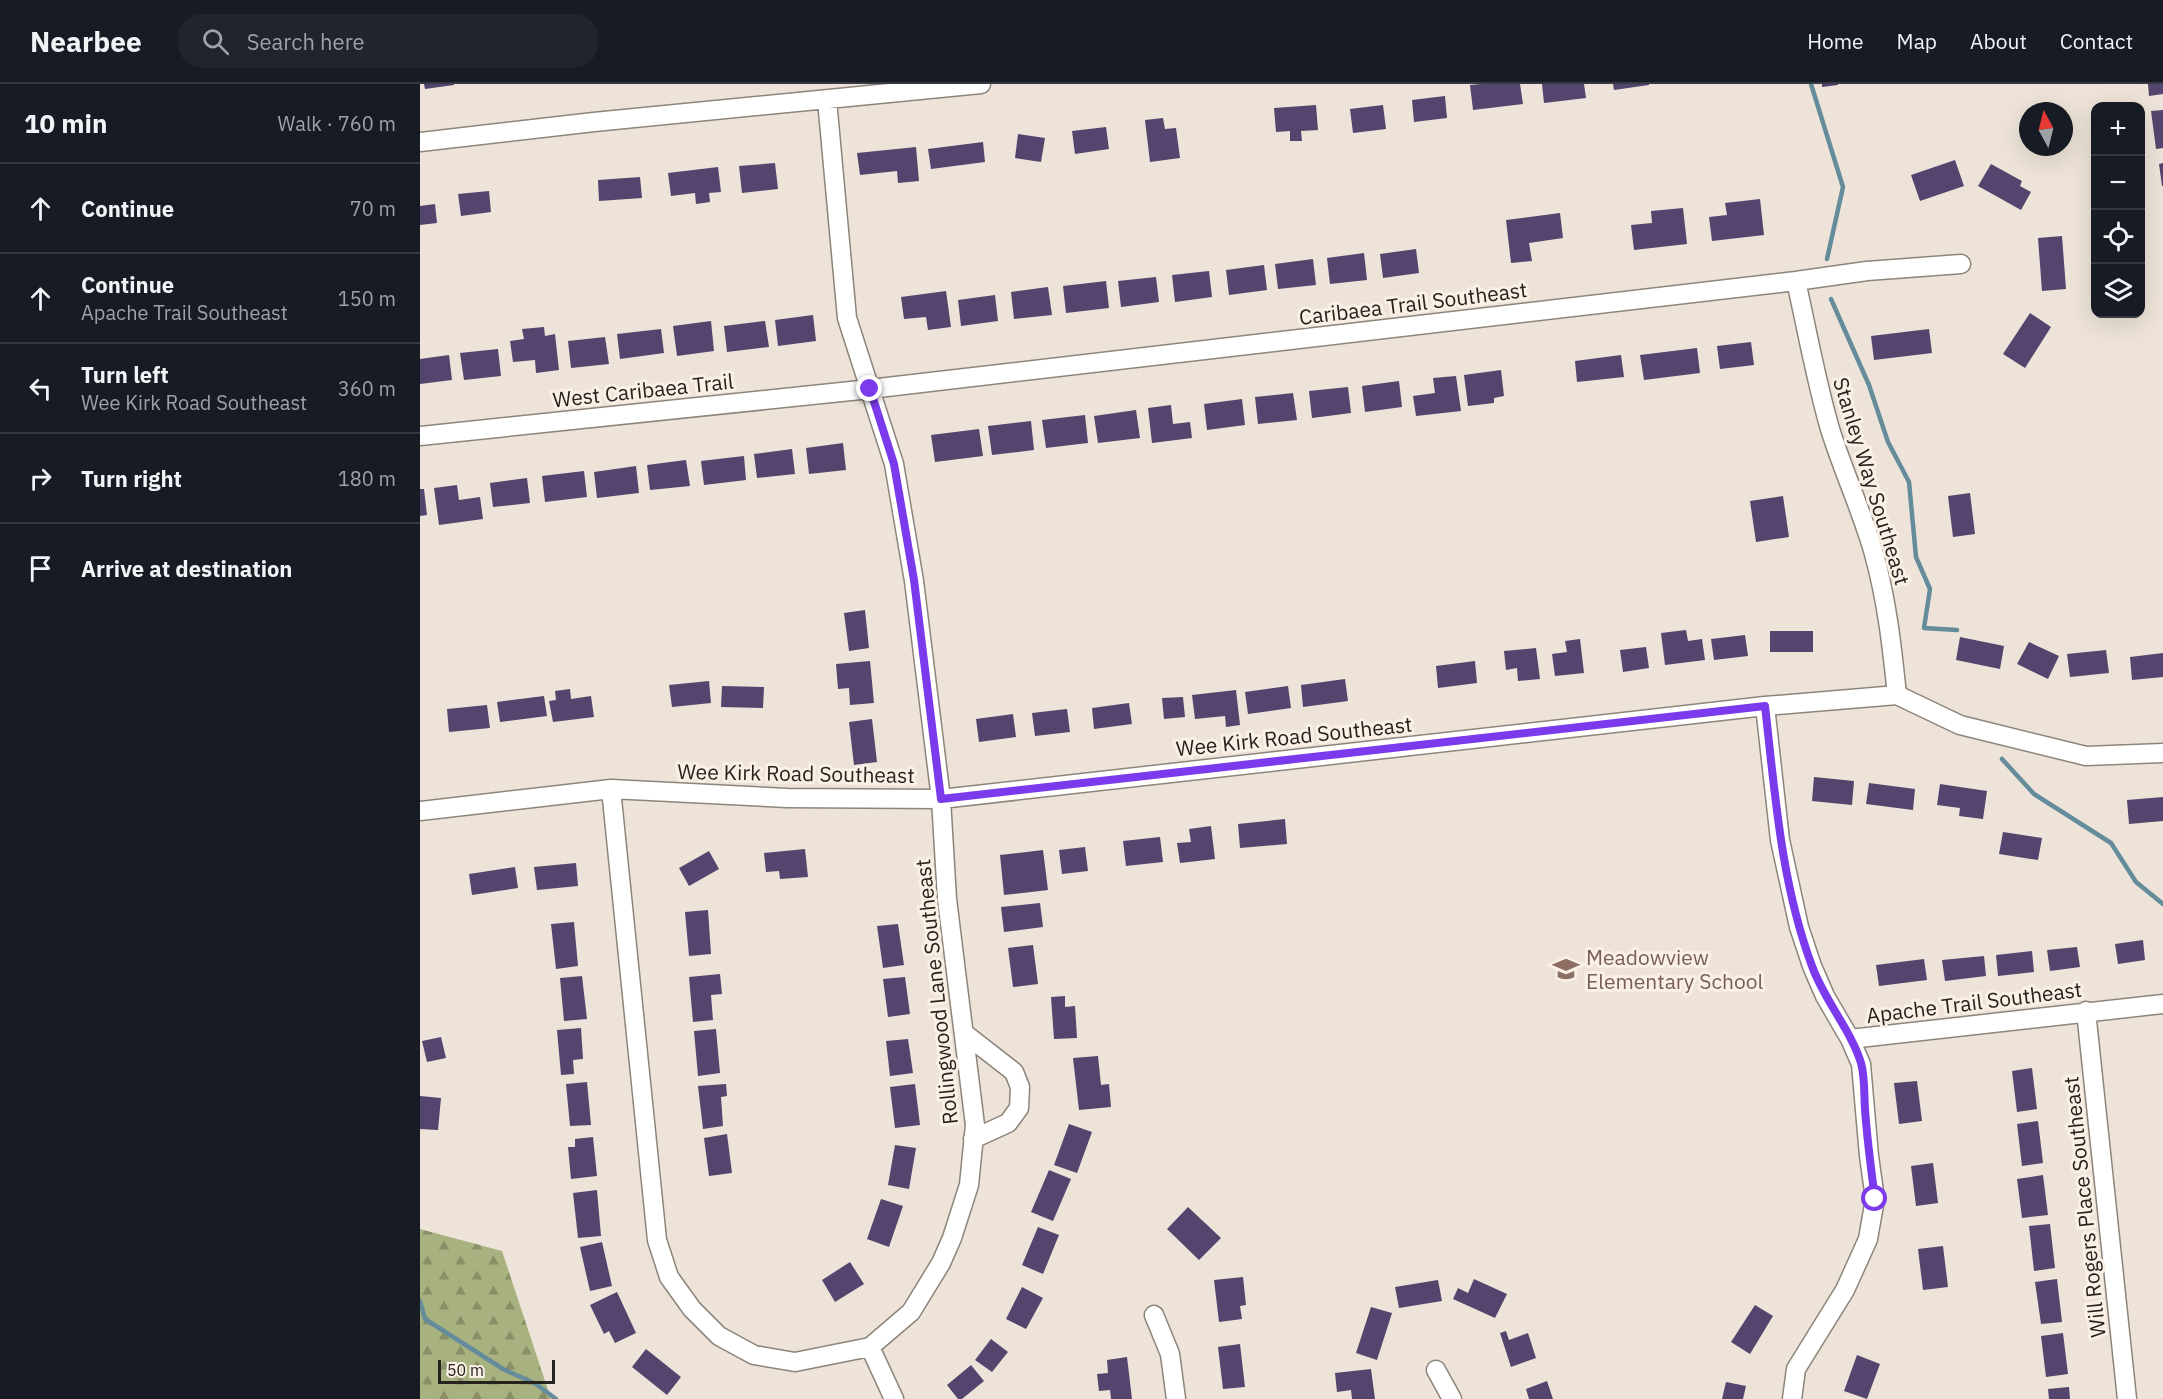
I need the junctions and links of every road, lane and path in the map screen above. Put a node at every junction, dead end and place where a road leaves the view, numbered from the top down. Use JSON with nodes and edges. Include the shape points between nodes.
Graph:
{"nodes":[{"id":1,"x":981,"y":84,"type":"edge"},
{"id":2,"x":848,"y":91,"type":"edge"},
{"id":3,"x":827,"y":100,"type":"junction"},
{"id":4,"x":420,"y":142,"type":"edge"},
{"id":5,"x":1961,"y":264,"type":"dead end"},
{"id":6,"x":1796,"y":281,"type":"junction"},
{"id":7,"x":870,"y":389,"type":"junction"},
{"id":8,"x":420,"y":436,"type":"edge"},
{"id":9,"x":1897,"y":695,"type":"junction"},
{"id":10,"x":1765,"y":706,"type":"junction"},
{"id":11,"x":2163,"y":753,"type":"edge"},
{"id":12,"x":611,"y":789,"type":"junction"},
{"id":13,"x":941,"y":799,"type":"junction"},
{"id":14,"x":420,"y":811,"type":"edge"},
{"id":15,"x":2163,"y":1004,"type":"edge"},
{"id":16,"x":2086,"y":1011,"type":"junction"},
{"id":17,"x":964,"y":1033,"type":"junction"},
{"id":18,"x":1850,"y":1039,"type":"junction"},
{"id":19,"x":973,"y":1139,"type":"junction"},
{"id":20,"x":1154,"y":1315,"type":"dead end"},
{"id":21,"x":870,"y":1347,"type":"junction"},
{"id":22,"x":1436,"y":1370,"type":"dead end"},
{"id":23,"x":894,"y":1399,"type":"edge"},
{"id":24,"x":1176,"y":1399,"type":"edge"},
{"id":25,"x":1452,"y":1399,"type":"edge"},
{"id":26,"x":1792,"y":1399,"type":"edge"},
{"id":27,"x":2127,"y":1399,"type":"edge"}],
"edges":[{"from":1,"to":2,"type":"street"},
{"from":2,"to":3,"type":"street"},
{"from":3,"to":4,"type":"street"},
{"from":3,"to":7,"type":"street","name":"Rollingwood Lane Southeast","via":[[847,318]]},
{"from":5,"to":6,"type":"street","name":"Caribaea Trail Southeast"},
{"from":6,"to":7,"type":"street","name":"Caribaea Trail Southeast"},
{"from":6,"to":9,"type":"street","name":"Stanley Way Southeast","via":[[1830,429],[1875,556],[1888,618]]},
{"from":7,"to":8,"type":"street","name":"West Caribaea Trail"},
{"from":7,"to":13,"type":"street","name":"Rollingwood Lane Southeast","via":[[894,464],[914,580]]},
{"from":9,"to":10,"type":"street","name":"Wee Kirk Road Southeast"},
{"from":9,"to":11,"type":"street","via":[[1960,725],[2086,756]]},
{"from":10,"to":13,"type":"street","name":"Wee Kirk Road Southeast"},
{"from":10,"to":18,"type":"street","name":"Apache Trail Southeast","via":[[1780,840],[1799,927],[1825,996]]},
{"from":12,"to":13,"type":"street","name":"Wee Kirk Road Southeast","via":[[787,798]]},
{"from":12,"to":14,"type":"street","name":"Wee Kirk Road Southeast"},
{"from":12,"to":21,"type":"street","name":"Rollingwood Lane Southeast","via":[[657,1240],[669,1277],[692,1309],[719,1336],[754,1354],[795,1362]]},
{"from":13,"to":17,"type":"street","name":"Rollingwood Lane Southeast","via":[[947,899]]},
{"from":15,"to":16,"type":"street","name":"Apache Trail Southeast"},
{"from":16,"to":18,"type":"street","name":"Apache Trail Southeast"},
{"from":16,"to":27,"type":"street","name":"Will Rogers Place Southeast"},
{"from":17,"to":19,"type":"street","name":"Rollingwood Lane Southeast","via":[[975,1125]]},
{"from":17,"to":19,"type":"street","via":[[1014,1072],[1020,1086],[1019,1108],[1008,1123]]},
{"from":18,"to":26,"type":"street","via":[[1861,1064],[1875,1199],[1868,1239],[1845,1290],[1796,1369]]},
{"from":19,"to":21,"type":"street","name":"Rollingwood Lane Southeast","via":[[969,1185],[941,1263],[911,1312]]},
{"from":20,"to":24,"type":"street","via":[[1170,1354]]},
{"from":21,"to":23,"type":"street"},
{"from":22,"to":25,"type":"street"}]}
